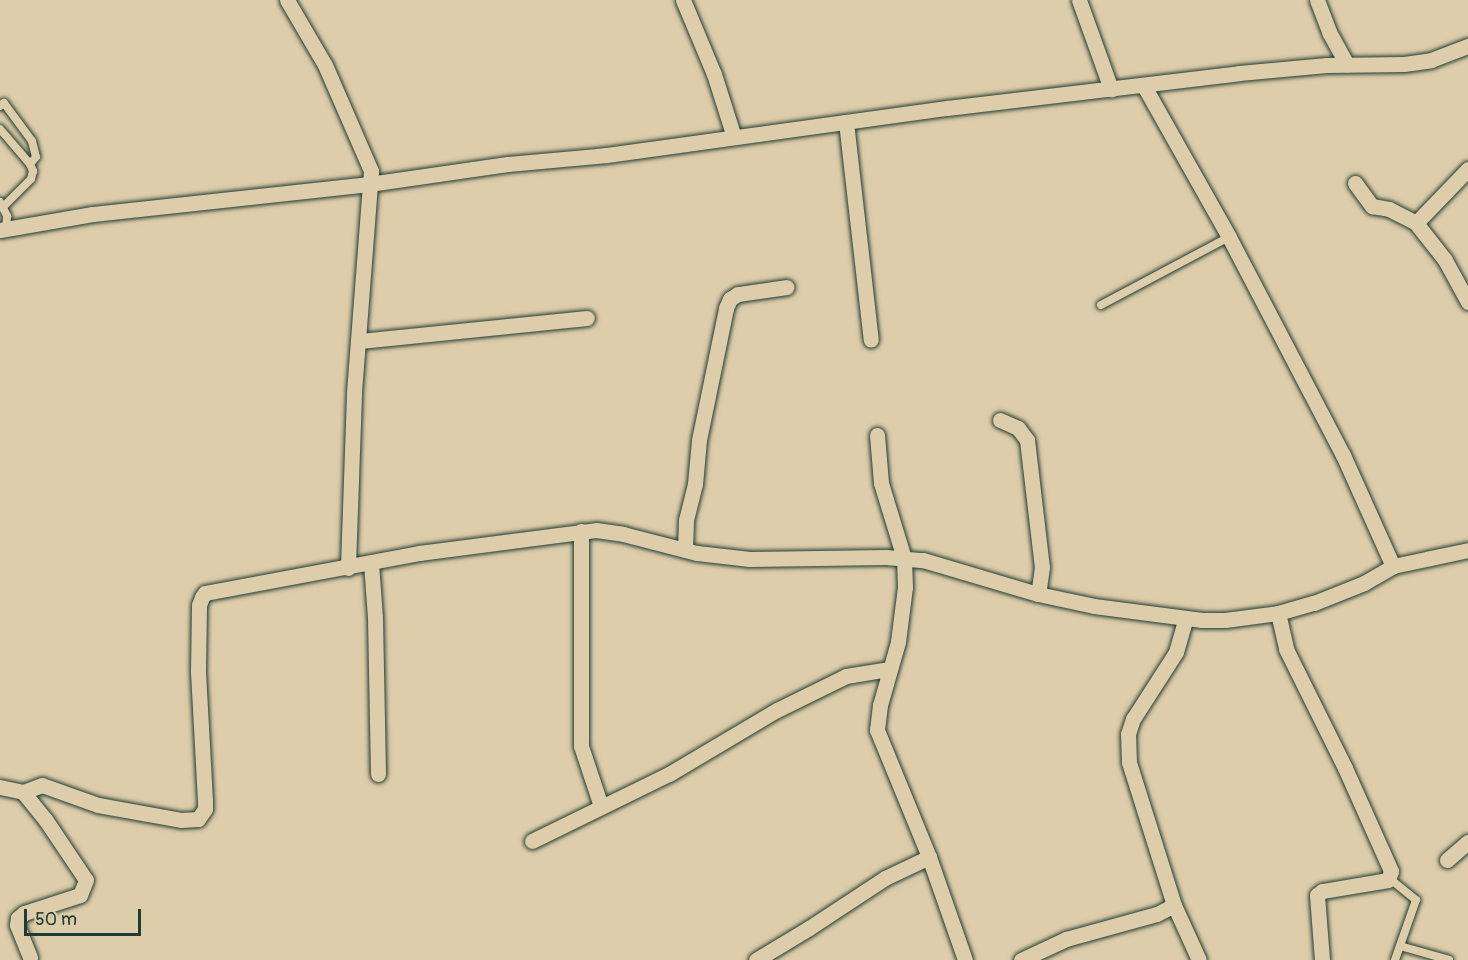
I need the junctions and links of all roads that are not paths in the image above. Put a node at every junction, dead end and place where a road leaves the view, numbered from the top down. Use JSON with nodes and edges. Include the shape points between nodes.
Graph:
{"nodes":[{"id":1,"x":287,"y":0,"type":"edge"},
{"id":2,"x":683,"y":0,"type":"edge"},
{"id":3,"x":1079,"y":0,"type":"edge"},
{"id":4,"x":1317,"y":0,"type":"edge"},
{"id":5,"x":1468,"y":46,"type":"edge"},
{"id":6,"x":1347,"y":64,"type":"junction"},
{"id":7,"x":1144,"y":86,"type":"junction"},
{"id":8,"x":1112,"y":89,"type":"junction"},
{"id":9,"x":1,"y":102,"type":"edge"},
{"id":10,"x":846,"y":122,"type":"junction"},
{"id":11,"x":0,"y":129,"type":"edge"},
{"id":12,"x":734,"y":137,"type":"junction"},
{"id":13,"x":30,"y":164,"type":"junction"},
{"id":14,"x":1468,"y":169,"type":"edge"},
{"id":15,"x":1355,"y":183,"type":"dead end"},
{"id":16,"x":369,"y":184,"type":"junction"},
{"id":17,"x":2,"y":205,"type":"edge"},
{"id":18,"x":1416,"y":223,"type":"junction"},
{"id":19,"x":3,"y":230,"type":"edge"},
{"id":20,"x":1229,"y":237,"type":"junction"},
{"id":21,"x":787,"y":287,"type":"dead end"},
{"id":22,"x":1468,"y":302,"type":"edge"},
{"id":23,"x":1101,"y":305,"type":"dead end"},
{"id":24,"x":586,"y":318,"type":"dead end"},
{"id":25,"x":871,"y":340,"type":"dead end"},
{"id":26,"x":360,"y":341,"type":"junction"},
{"id":27,"x":1000,"y":420,"type":"dead end"},
{"id":28,"x":877,"y":435,"type":"dead end"},
{"id":29,"x":581,"y":531,"type":"junction"},
{"id":30,"x":685,"y":550,"type":"junction"},
{"id":31,"x":1468,"y":550,"type":"edge"},
{"id":32,"x":904,"y":558,"type":"junction"},
{"id":33,"x":371,"y":563,"type":"junction"},
{"id":34,"x":1393,"y":566,"type":"junction"},
{"id":35,"x":348,"y":568,"type":"junction"},
{"id":36,"x":1038,"y":594,"type":"junction"},
{"id":37,"x":1278,"y":613,"type":"junction"},
{"id":38,"x":1186,"y":618,"type":"junction"},
{"id":39,"x":889,"y":669,"type":"junction"},
{"id":40,"x":378,"y":774,"type":"dead end"},
{"id":41,"x":0,"y":787,"type":"edge"},
{"id":42,"x":23,"y":792,"type":"junction"},
{"id":43,"x":601,"y":806,"type":"junction"},
{"id":44,"x":532,"y":841,"type":"dead end"},
{"id":45,"x":1468,"y":842,"type":"edge"},
{"id":46,"x":929,"y":857,"type":"junction"},
{"id":47,"x":1447,"y":860,"type":"dead end"},
{"id":48,"x":1389,"y":878,"type":"junction"},
{"id":49,"x":1174,"y":904,"type":"junction"},
{"id":50,"x":1400,"y":946,"type":"junction"},
{"id":51,"x":30,"y":958,"type":"dead end"},
{"id":52,"x":756,"y":960,"type":"edge"},
{"id":53,"x":965,"y":960,"type":"edge"},
{"id":54,"x":1021,"y":960,"type":"edge"},
{"id":55,"x":1199,"y":960,"type":"edge"},
{"id":56,"x":1322,"y":960,"type":"edge"},
{"id":57,"x":1395,"y":960,"type":"edge"},
{"id":58,"x":1449,"y":960,"type":"edge"}],
"edges":[{"from":1,"to":16,"type":"street","via":[[325,65],[367,158]]},
{"from":2,"to":12,"type":"street","via":[[714,74]]},
{"from":3,"to":8,"type":"street"},
{"from":4,"to":6,"type":"street"},
{"from":5,"to":6,"type":"street","via":[[1431,60]]},
{"from":6,"to":7,"type":"street"},
{"from":7,"to":8,"type":"street"},
{"from":7,"to":20,"type":"street"},
{"from":8,"to":10,"type":"street"},
{"from":9,"to":13,"type":"lane","via":[[36,149]]},
{"from":10,"to":12,"type":"street"},
{"from":10,"to":25,"type":"street"},
{"from":11,"to":13,"type":"lane"},
{"from":12,"to":16,"type":"street"},
{"from":13,"to":17,"type":"lane","via":[[32,179]]},
{"from":14,"to":18,"type":"street"},
{"from":15,"to":18,"type":"street","via":[[1372,206],[1389,208]]},
{"from":16,"to":19,"type":"street","via":[[93,214]]},
{"from":16,"to":26,"type":"street"},
{"from":17,"to":19,"type":"lane"},
{"from":18,"to":22,"type":"street","via":[[1445,260]]},
{"from":20,"to":23,"type":"lane"},
{"from":20,"to":34,"type":"street","via":[[1343,456]]},
{"from":21,"to":30,"type":"street","via":[[738,294],[726,308],[699,440]]},
{"from":24,"to":26,"type":"street"},
{"from":26,"to":35,"type":"street","via":[[353,405]]},
{"from":27,"to":36,"type":"street","via":[[1018,428],[1027,440],[1042,567]]},
{"from":28,"to":32,"type":"street","via":[[881,483]]},
{"from":29,"to":30,"type":"street","via":[[623,534]]},
{"from":29,"to":33,"type":"street"},
{"from":29,"to":43,"type":"street","via":[[581,746]]},
{"from":30,"to":32,"type":"street","via":[[750,559]]},
{"from":31,"to":34,"type":"street"},
{"from":32,"to":36,"type":"street"},
{"from":32,"to":39,"type":"street","via":[[905,587],[898,642]]},
{"from":33,"to":35,"type":"street"},
{"from":33,"to":40,"type":"street"},
{"from":34,"to":37,"type":"street","via":[[1364,583]]},
{"from":35,"to":42,"type":"street","via":[[205,593],[202,597],[198,671],[205,809],[198,819],[180,820],[98,805],[42,785]]},
{"from":36,"to":38,"type":"street"},
{"from":37,"to":38,"type":"street","via":[[1225,620]]},
{"from":37,"to":48,"type":"street","via":[[1286,649],[1389,863]]},
{"from":38,"to":49,"type":"street","via":[[1176,652],[1128,734],[1129,762]]},
{"from":39,"to":43,"type":"street","via":[[846,676],[777,710],[669,774]]},
{"from":39,"to":46,"type":"street","via":[[878,730]]},
{"from":41,"to":42,"type":"street"},
{"from":42,"to":51,"type":"street","via":[[86,880],[80,895],[18,918]]},
{"from":43,"to":44,"type":"street"},
{"from":45,"to":47,"type":"street"},
{"from":46,"to":52,"type":"street","via":[[885,878]]},
{"from":46,"to":53,"type":"street"},
{"from":48,"to":50,"type":"lane","via":[[1416,900]]},
{"from":48,"to":56,"type":"street","via":[[1317,895]]},
{"from":49,"to":54,"type":"street","via":[[1157,914],[1066,939]]},
{"from":49,"to":55,"type":"street"},
{"from":50,"to":57,"type":"lane"},
{"from":50,"to":58,"type":"lane"}]}
